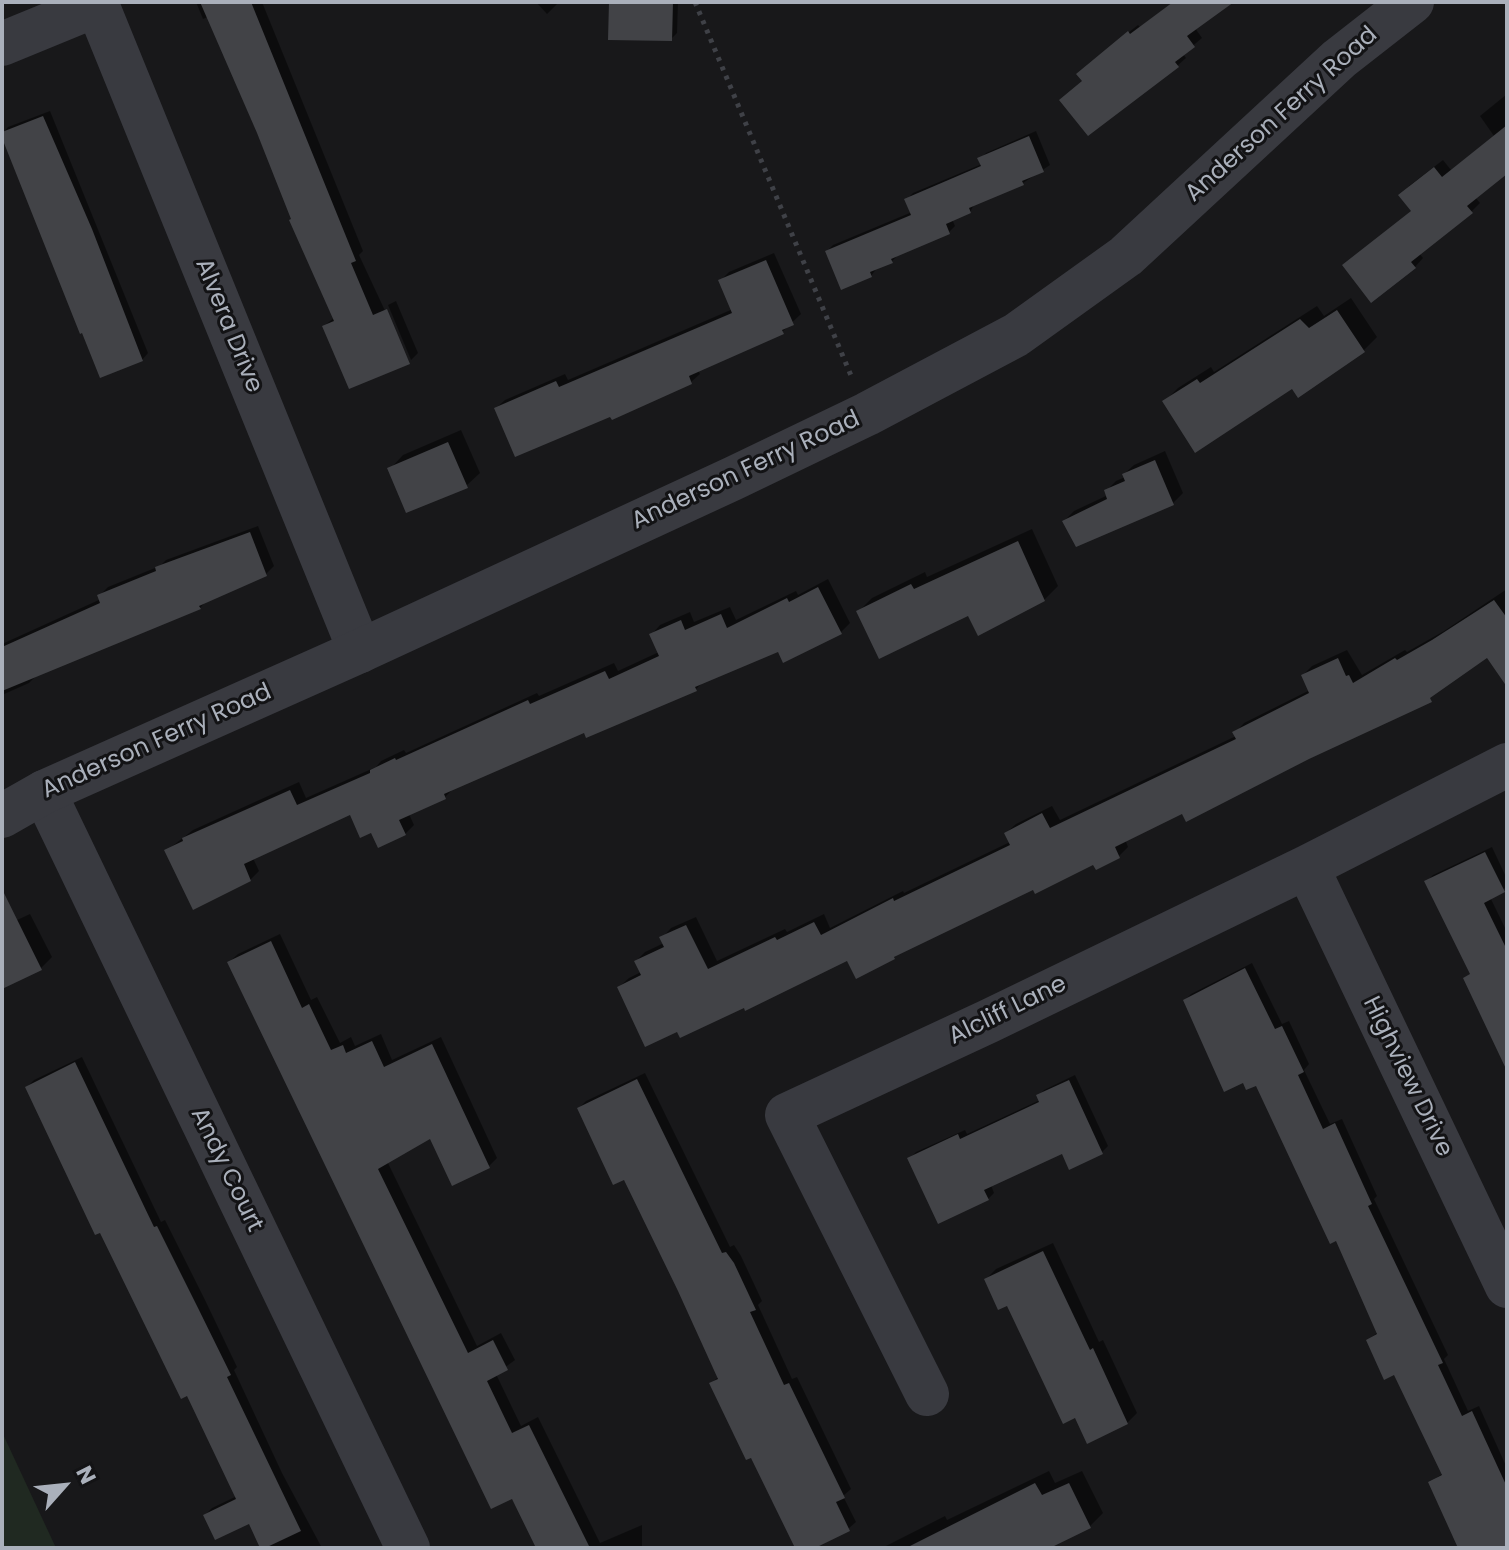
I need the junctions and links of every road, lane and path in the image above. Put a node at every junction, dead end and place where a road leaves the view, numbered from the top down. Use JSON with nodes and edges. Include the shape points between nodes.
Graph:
{"nodes":[{"id":1,"x":695,"y":2,"type":"edge"},
{"id":2,"x":1412,"y":2,"type":"edge"},
{"id":3,"x":96,"y":4,"type":"edge"},
{"id":4,"x":2,"y":44,"type":"edge"},
{"id":5,"x":867,"y":414,"type":"junction"},
{"id":6,"x":360,"y":651,"type":"junction"},
{"id":7,"x":1507,"y":765,"type":"edge"},
{"id":8,"x":44,"y":792,"type":"junction"},
{"id":9,"x":2,"y":816,"type":"edge"},
{"id":10,"x":1307,"y":867,"type":"junction"},
{"id":11,"x":1507,"y":1286,"type":"edge"},
{"id":12,"x":927,"y":1394,"type":"dead end"},
{"id":13,"x":408,"y":1548,"type":"edge"}],
"edges":[{"from":1,"to":5,"type":"path"},
{"from":2,"to":5,"type":"street","name":"Anderson Ferry Road","via":[[1339,59],[1126,256],[1016,335]]},
{"from":3,"to":4,"type":"street"},
{"from":3,"to":6,"type":"street","name":"Alvera Drive"},
{"from":5,"to":6,"type":"street","name":"Anderson Ferry Road"},
{"from":6,"to":8,"type":"street","name":"Anderson Ferry Road"},
{"from":7,"to":10,"type":"street","name":"Alcliff Lane"},
{"from":8,"to":9,"type":"street","name":"Anderson Ferry Road"},
{"from":8,"to":13,"type":"street","name":"Andy Court"},
{"from":10,"to":11,"type":"street","name":"Highview Drive"},
{"from":10,"to":12,"type":"street","name":"Alcliff Lane","via":[[787,1115]]}]}
